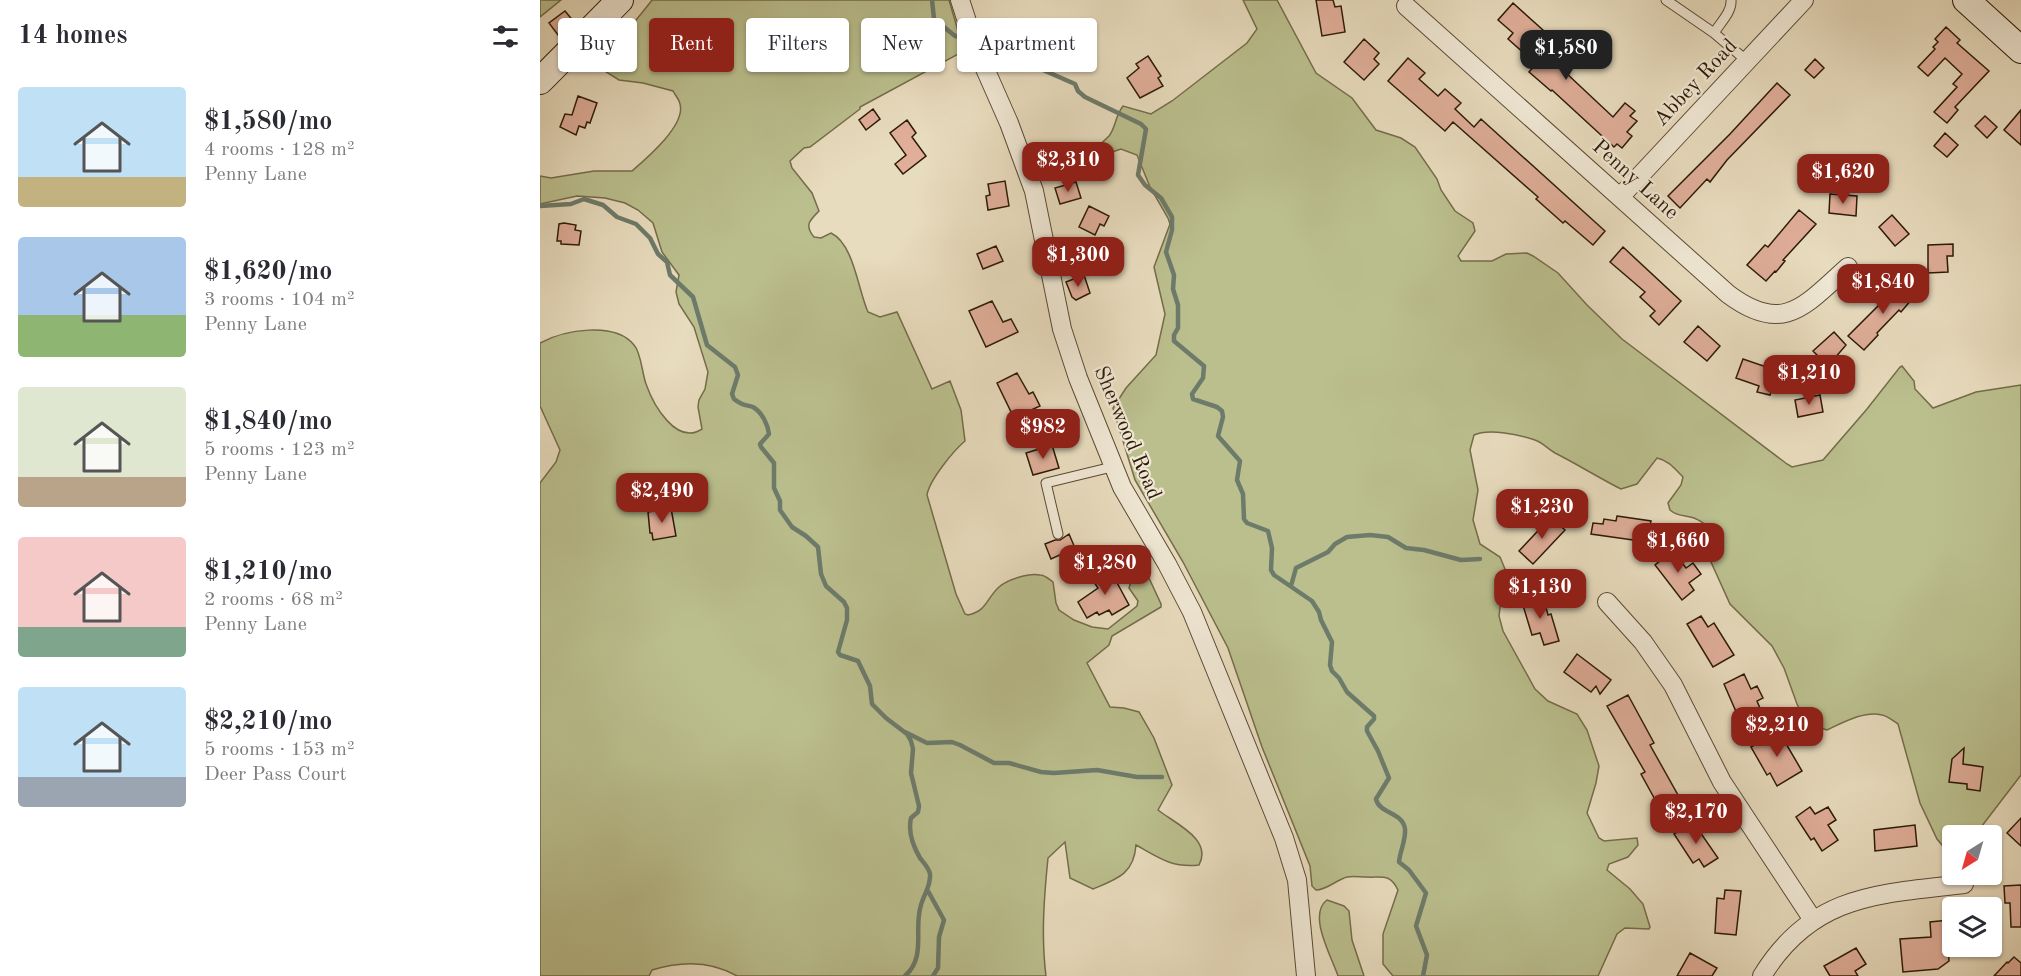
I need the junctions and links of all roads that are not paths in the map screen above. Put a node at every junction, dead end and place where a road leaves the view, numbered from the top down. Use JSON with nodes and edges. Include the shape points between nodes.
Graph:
{"nodes":[{"id":1,"x":620,"y":0,"type":"edge"},
{"id":2,"x":960,"y":0,"type":"edge"},
{"id":3,"x":1666,"y":0,"type":"edge"},
{"id":4,"x":1731,"y":0,"type":"edge"},
{"id":5,"x":1804,"y":0,"type":"edge"},
{"id":6,"x":1966,"y":0,"type":"edge"},
{"id":7,"x":1406,"y":6,"type":"dead end"},
{"id":8,"x":1714,"y":33,"type":"junction"},
{"id":9,"x":2021,"y":50,"type":"edge"},
{"id":10,"x":1747,"y":61,"type":"junction"},
{"id":11,"x":540,"y":81,"type":"edge"},
{"id":12,"x":1620,"y":197,"type":"junction"},
{"id":13,"x":1848,"y":267,"type":"dead end"},
{"id":14,"x":1112,"y":467,"type":"junction"},
{"id":15,"x":1058,"y":534,"type":"dead end"},
{"id":16,"x":1607,"y":602,"type":"dead end"},
{"id":17,"x":1956,"y":885,"type":"edge"},
{"id":18,"x":1813,"y":920,"type":"junction"},
{"id":19,"x":1306,"y":976,"type":"edge"},
{"id":20,"x":1762,"y":976,"type":"edge"}],
"edges":[{"from":1,"to":11,"type":"street"},
{"from":2,"to":14,"type":"street","name":"Sherwood Road","via":[[1027,170],[1040,213],[1066,344]]},
{"from":3,"to":8,"type":"lane"},
{"from":4,"to":8,"type":"lane","via":[[1729,11]]},
{"from":5,"to":10,"type":"street","name":"Abbey Road"},
{"from":6,"to":9,"type":"street"},
{"from":7,"to":12,"type":"street","name":"Penny Lane"},
{"from":8,"to":10,"type":"lane"},
{"from":10,"to":12,"type":"street","name":"Abbey Road"},
{"from":12,"to":13,"type":"street","name":"Penny Lane","via":[[1728,294],[1760,313],[1794,311]]},
{"from":14,"to":15,"type":"lane","via":[[1046,483]]},
{"from":14,"to":19,"type":"street","name":"Sherwood Road","via":[[1192,612],[1284,838],[1297,880]]},
{"from":16,"to":18,"type":"street","via":[[1643,642],[1673,685],[1722,782]]},
{"from":17,"to":18,"type":"street","via":[[1871,895]]},
{"from":18,"to":20,"type":"street","via":[[1792,938]]}]}
